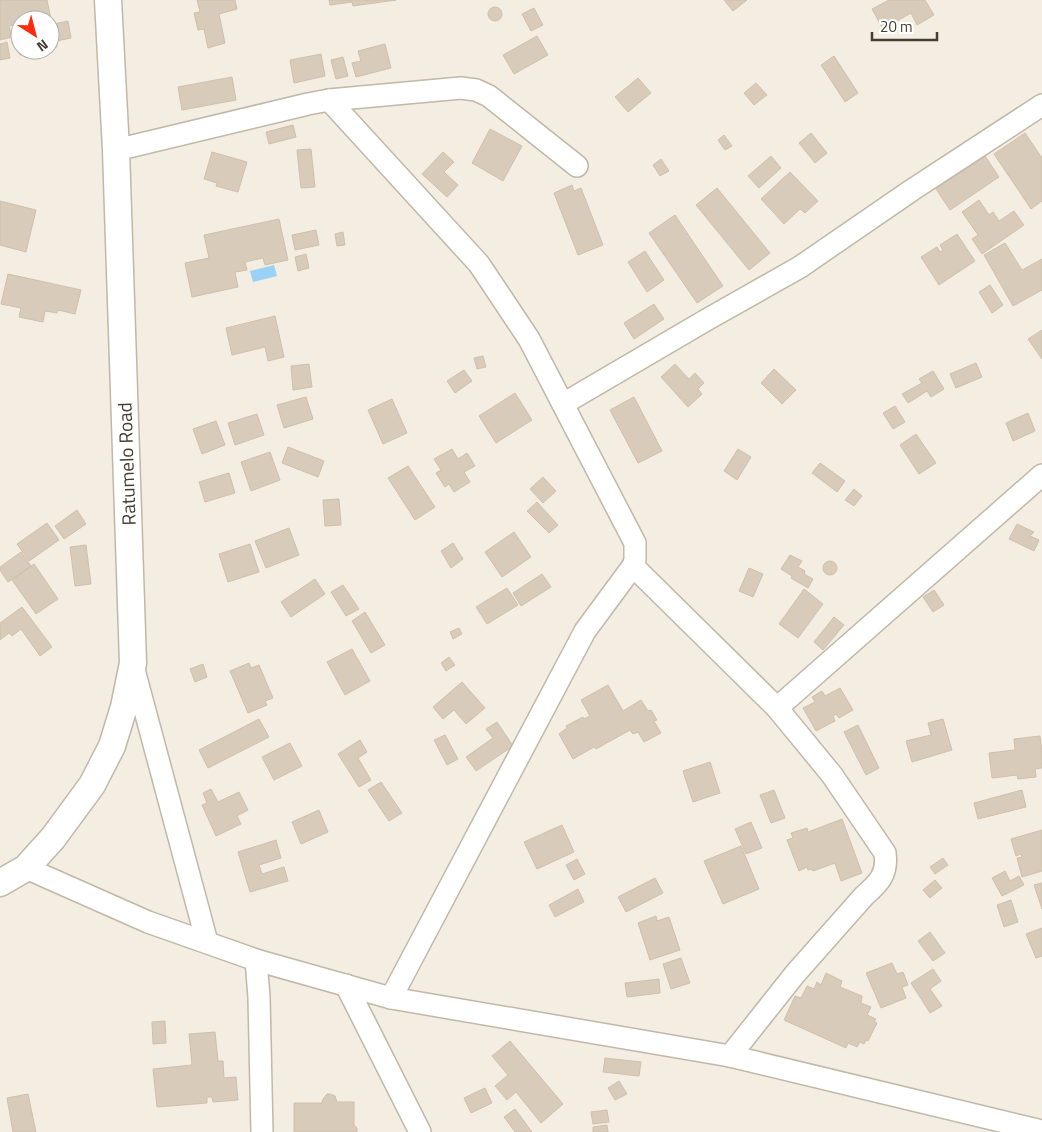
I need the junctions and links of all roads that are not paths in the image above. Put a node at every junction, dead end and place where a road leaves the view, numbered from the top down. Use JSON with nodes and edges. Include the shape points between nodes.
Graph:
{"nodes":[{"id":1,"x":108,"y":0,"type":"edge"},
{"id":2,"x":329,"y":100,"type":"junction"},
{"id":3,"x":1042,"y":106,"type":"edge"},
{"id":4,"x":116,"y":150,"type":"junction"},
{"id":5,"x":577,"y":166,"type":"dead end"},
{"id":6,"x":563,"y":404,"type":"junction"},
{"id":7,"x":1042,"y":475,"type":"edge"},
{"id":8,"x":633,"y":566,"type":"junction"},
{"id":9,"x":133,"y":663,"type":"junction"},
{"id":10,"x":777,"y":708,"type":"junction"},
{"id":11,"x":26,"y":868,"type":"junction"},
{"id":12,"x":0,"y":883,"type":"edge"},
{"id":13,"x":207,"y":942,"type":"junction"},
{"id":14,"x":256,"y":960,"type":"junction"},
{"id":15,"x":346,"y":985,"type":"junction"},
{"id":16,"x":391,"y":998,"type":"junction"},
{"id":17,"x":730,"y":1056,"type":"junction"},
{"id":18,"x":1042,"y":1131,"type":"edge"},
{"id":19,"x":262,"y":1132,"type":"edge"},
{"id":20,"x":420,"y":1132,"type":"edge"}],
"edges":[{"from":1,"to":4,"type":"street","name":"Ratumelo Road"},
{"from":2,"to":4,"type":"street"},
{"from":2,"to":5,"type":"street","via":[[461,88],[476,90],[489,96]]},
{"from":2,"to":6,"type":"street","via":[[479,264],[529,338]]},
{"from":3,"to":6,"type":"street","via":[[800,267]]},
{"from":4,"to":9,"type":"street","name":"Ratumelo Road"},
{"from":6,"to":8,"type":"street","via":[[635,543]]},
{"from":7,"to":10,"type":"street"},
{"from":8,"to":10,"type":"street"},
{"from":8,"to":16,"type":"street","via":[[585,632]]},
{"from":9,"to":11,"type":"street","name":"Ratumelo Road","via":[[112,746],[92,785]]},
{"from":9,"to":13,"type":"street"},
{"from":10,"to":17,"type":"street","via":[[832,775],[885,853],[887,864],[876,884],[795,974]]},
{"from":11,"to":12,"type":"street","name":"Ratumelo Road"},
{"from":11,"to":13,"type":"street","via":[[148,922]]},
{"from":13,"to":14,"type":"street"},
{"from":14,"to":15,"type":"street"},
{"from":14,"to":19,"type":"street"},
{"from":15,"to":16,"type":"street"},
{"from":15,"to":20,"type":"street"},
{"from":16,"to":17,"type":"street"},
{"from":17,"to":18,"type":"street"}]}
